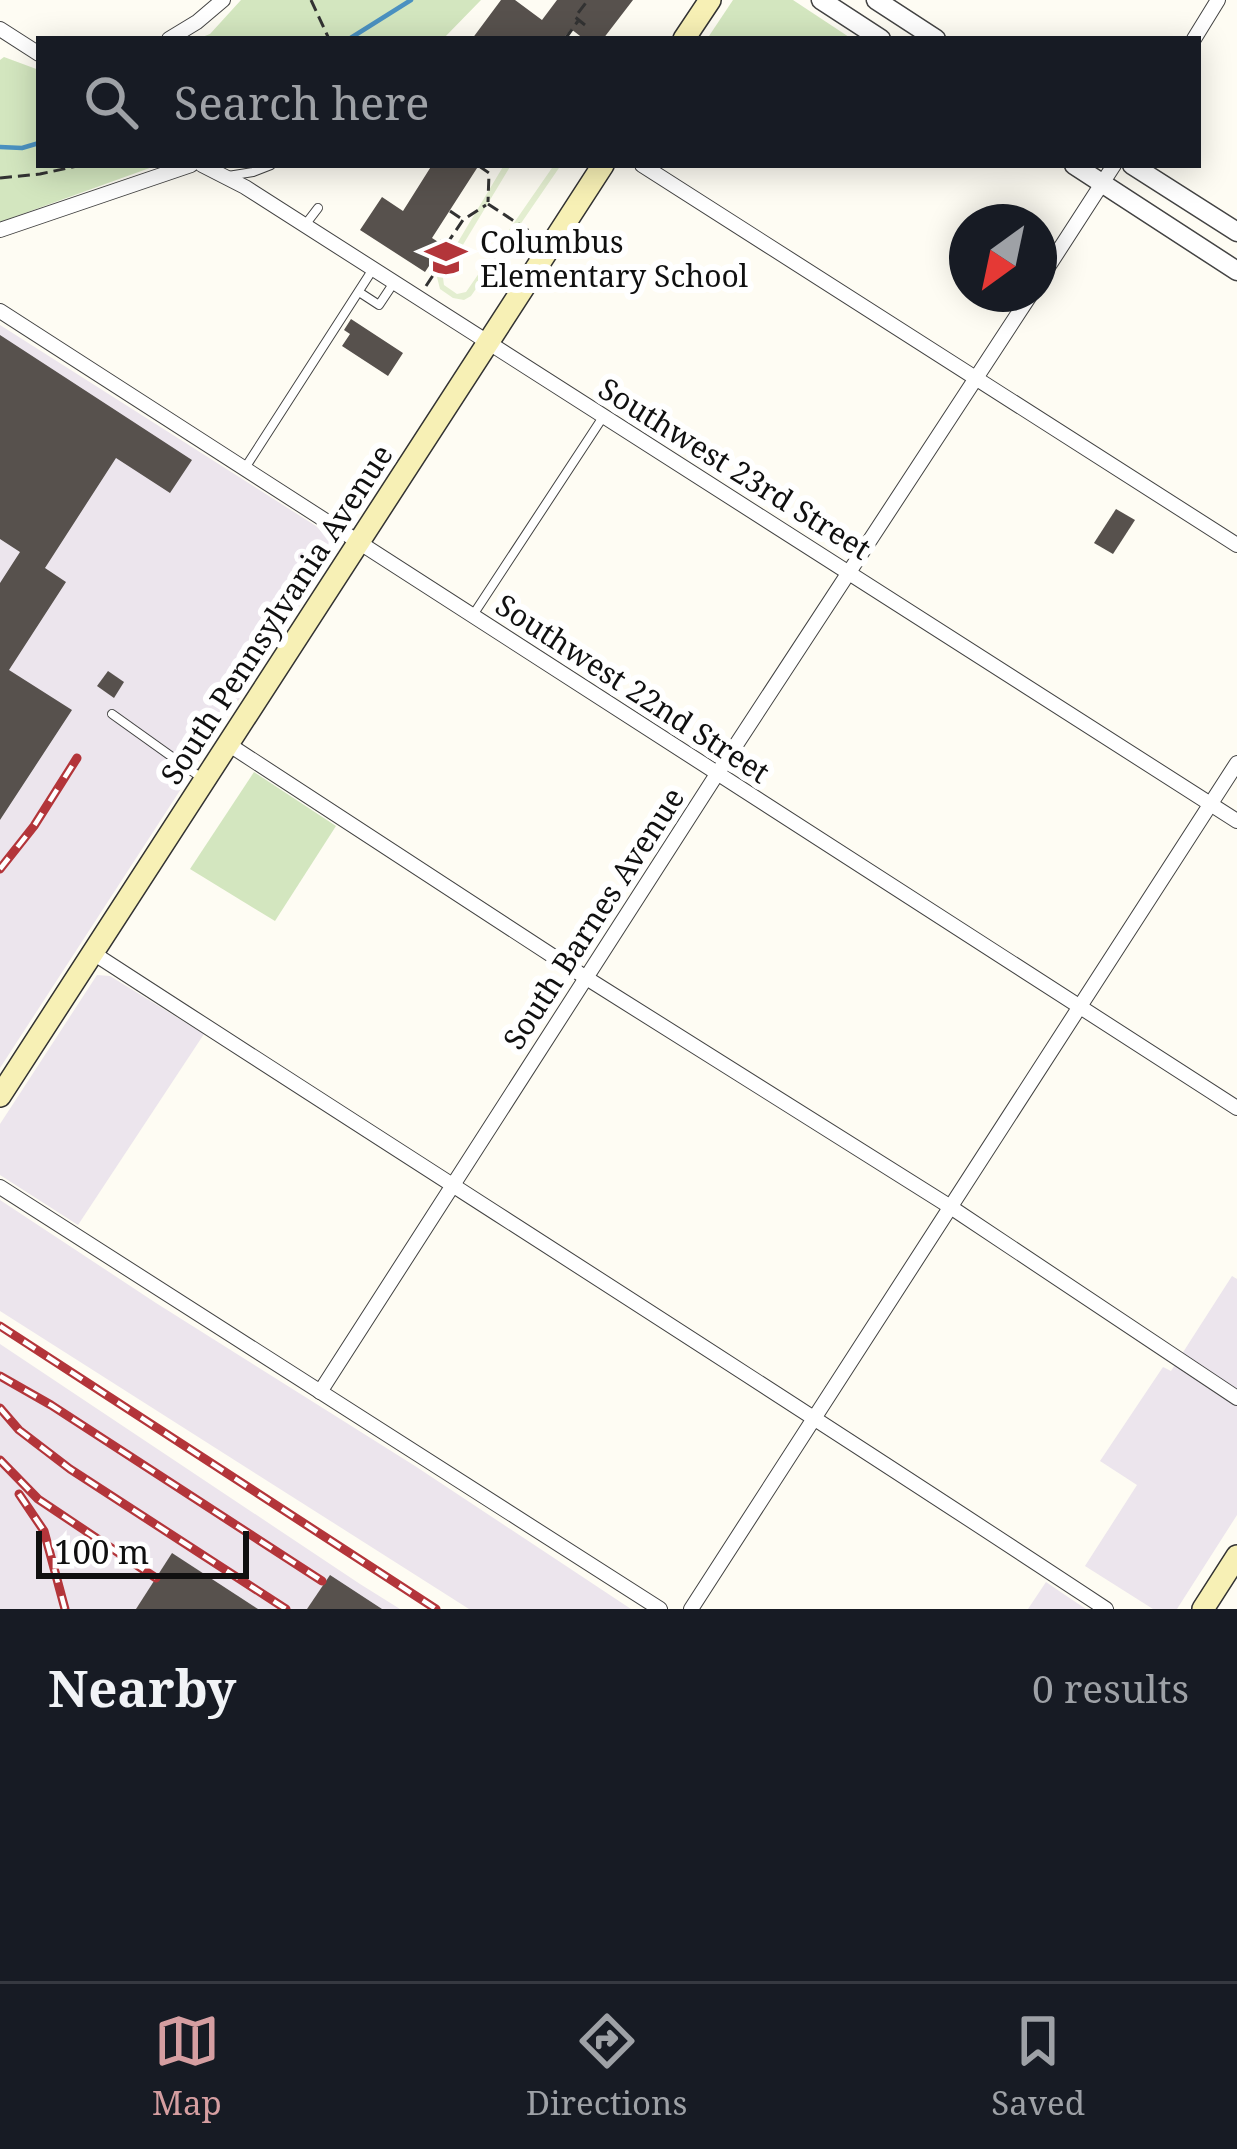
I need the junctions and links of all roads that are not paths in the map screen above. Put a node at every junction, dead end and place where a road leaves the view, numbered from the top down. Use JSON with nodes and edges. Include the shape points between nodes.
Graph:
{"nodes":[{"id":1,"x":223,"y":0,"type":"edge"},
{"id":2,"x":710,"y":0,"type":"edge"},
{"id":3,"x":821,"y":0,"type":"edge"},
{"id":4,"x":876,"y":0,"type":"edge"},
{"id":5,"x":1219,"y":0,"type":"edge"},
{"id":6,"x":0,"y":29,"type":"edge"},
{"id":7,"x":174,"y":36,"type":"edge"},
{"id":8,"x":686,"y":36,"type":"edge"},
{"id":9,"x":875,"y":36,"type":"edge"},
{"id":10,"x":931,"y":36,"type":"edge"},
{"id":11,"x":1196,"y":36,"type":"edge"},
{"id":12,"x":36,"y":52,"type":"edge"},
{"id":13,"x":182,"y":168,"type":"edge"},
{"id":14,"x":210,"y":168,"type":"edge"},
{"id":15,"x":263,"y":168,"type":"edge"},
{"id":16,"x":601,"y":168,"type":"edge"},
{"id":17,"x":647,"y":168,"type":"edge"},
{"id":18,"x":1078,"y":168,"type":"edge"},
{"id":19,"x":1112,"y":168,"type":"edge"},
{"id":20,"x":1137,"y":168,"type":"edge"},
{"id":21,"x":228,"y":176,"type":"junction"},
{"id":22,"x":1102,"y":184,"type":"junction"},
{"id":23,"x":318,"y":208,"type":"dead end"},
{"id":24,"x":305,"y":225,"type":"junction"},
{"id":25,"x":0,"y":230,"type":"edge"},
{"id":26,"x":1237,"y":232,"type":"edge"},
{"id":27,"x":1057,"y":253,"type":"edge"},
{"id":28,"x":373,"y":269,"type":"junction"},
{"id":29,"x":1237,"y":271,"type":"edge"},
{"id":30,"x":393,"y":283,"type":"junction"},
{"id":31,"x":359,"y":292,"type":"junction"},
{"id":32,"x":0,"y":311,"type":"edge"},
{"id":33,"x":1019,"y":312,"type":"edge"},
{"id":34,"x":487,"y":344,"type":"junction"},
{"id":35,"x":976,"y":378,"type":"junction"},
{"id":36,"x":603,"y":417,"type":"junction"},
{"id":37,"x":244,"y":469,"type":"junction"},
{"id":38,"x":358,"y":542,"type":"junction"},
{"id":39,"x":1237,"y":545,"type":"edge"},
{"id":40,"x":850,"y":573,"type":"junction"},
{"id":41,"x":472,"y":616,"type":"junction"},
{"id":42,"x":112,"y":714,"type":"dead end"},
{"id":43,"x":228,"y":744,"type":"junction"},
{"id":44,"x":1237,"y":763,"type":"edge"},
{"id":45,"x":717,"y":774,"type":"junction"},
{"id":46,"x":205,"y":780,"type":"junction"},
{"id":47,"x":1210,"y":803,"type":"junction"},
{"id":48,"x":1237,"y":821,"type":"edge"},
{"id":49,"x":93,"y":952,"type":"junction"},
{"id":50,"x":588,"y":979,"type":"junction"},
{"id":51,"x":1081,"y":1006,"type":"junction"},
{"id":52,"x":0,"y":1096,"type":"edge"},
{"id":53,"x":1237,"y":1108,"type":"edge"},
{"id":54,"x":452,"y":1186,"type":"junction"},
{"id":55,"x":0,"y":1187,"type":"edge"},
{"id":56,"x":949,"y":1206,"type":"junction"},
{"id":57,"x":320,"y":1392,"type":"junction"},
{"id":58,"x":1237,"y":1398,"type":"edge"},
{"id":59,"x":815,"y":1417,"type":"junction"},
{"id":60,"x":1237,"y":1556,"type":"edge"},
{"id":61,"x":660,"y":1609,"type":"edge"},
{"id":62,"x":692,"y":1609,"type":"edge"},
{"id":63,"x":1106,"y":1609,"type":"edge"},
{"id":64,"x":1203,"y":1609,"type":"edge"}],
"edges":[{"from":1,"to":7,"type":"street"},
{"from":2,"to":8,"type":"main road"},
{"from":3,"to":9,"type":"street"},
{"from":4,"to":10,"type":"street"},
{"from":5,"to":11,"type":"street"},
{"from":6,"to":12,"type":"street"},
{"from":13,"to":25,"type":"street"},
{"from":14,"to":21,"type":"street","name":"Southwest 23rd Street"},
{"from":15,"to":21,"type":"lane"},
{"from":16,"to":34,"type":"main road","name":"South Pennsylvania Avenue"},
{"from":17,"to":35,"type":"street"},
{"from":18,"to":22,"type":"street"},
{"from":19,"to":22,"type":"street"},
{"from":20,"to":26,"type":"street"},
{"from":21,"to":24,"type":"street","name":"Southwest 23rd Street"},
{"from":22,"to":27,"type":"street"},
{"from":22,"to":29,"type":"street"},
{"from":23,"to":24,"type":"lane"},
{"from":24,"to":28,"type":"street","name":"Southwest 23rd Street","via":[[340,239]]},
{"from":28,"to":30,"type":"street","name":"Southwest 23rd Street"},
{"from":28,"to":31,"type":"lane"},
{"from":30,"to":31,"type":"lane","via":[[379,305]]},
{"from":30,"to":34,"type":"street","name":"Southwest 23rd Street"},
{"from":31,"to":37,"type":"lane"},
{"from":32,"to":37,"type":"street","name":"Southwest 22nd Street"},
{"from":33,"to":35,"type":"street","name":"South Barnes Avenue"},
{"from":34,"to":36,"type":"street","name":"Southwest 23rd Street"},
{"from":34,"to":38,"type":"main road","name":"South Pennsylvania Avenue"},
{"from":35,"to":39,"type":"street"},
{"from":35,"to":40,"type":"street","name":"South Barnes Avenue"},
{"from":36,"to":40,"type":"street","name":"Southwest 23rd Street"},
{"from":36,"to":41,"type":"lane"},
{"from":37,"to":38,"type":"street","name":"Southwest 22nd Street"},
{"from":38,"to":41,"type":"street","name":"Southwest 22nd Street"},
{"from":38,"to":43,"type":"main road","name":"South Pennsylvania Avenue"},
{"from":40,"to":45,"type":"street","name":"South Barnes Avenue"},
{"from":40,"to":47,"type":"street","name":"Southwest 23rd Street"},
{"from":41,"to":45,"type":"street","name":"Southwest 22nd Street"},
{"from":42,"to":46,"type":"lane"},
{"from":43,"to":46,"type":"main road","name":"South Pennsylvania Avenue"},
{"from":43,"to":50,"type":"street"},
{"from":44,"to":47,"type":"street"},
{"from":45,"to":50,"type":"street","name":"South Barnes Avenue"},
{"from":45,"to":51,"type":"street","name":"Southwest 22nd Street"},
{"from":46,"to":49,"type":"main road","name":"South Pennsylvania Avenue"},
{"from":47,"to":48,"type":"street","name":"Southwest 23rd Street"},
{"from":47,"to":51,"type":"street"},
{"from":49,"to":52,"type":"main road","name":"South Pennsylvania Avenue"},
{"from":49,"to":54,"type":"street"},
{"from":50,"to":54,"type":"street","name":"South Barnes Avenue"},
{"from":50,"to":56,"type":"street"},
{"from":51,"to":53,"type":"street","name":"Southwest 22nd Street"},
{"from":51,"to":56,"type":"street"},
{"from":54,"to":57,"type":"street","name":"South Barnes Avenue"},
{"from":54,"to":59,"type":"street"},
{"from":55,"to":57,"type":"street"},
{"from":56,"to":58,"type":"street"},
{"from":56,"to":59,"type":"street"},
{"from":57,"to":61,"type":"street"},
{"from":59,"to":62,"type":"street"},
{"from":59,"to":63,"type":"street"},
{"from":60,"to":64,"type":"main road"}]}
